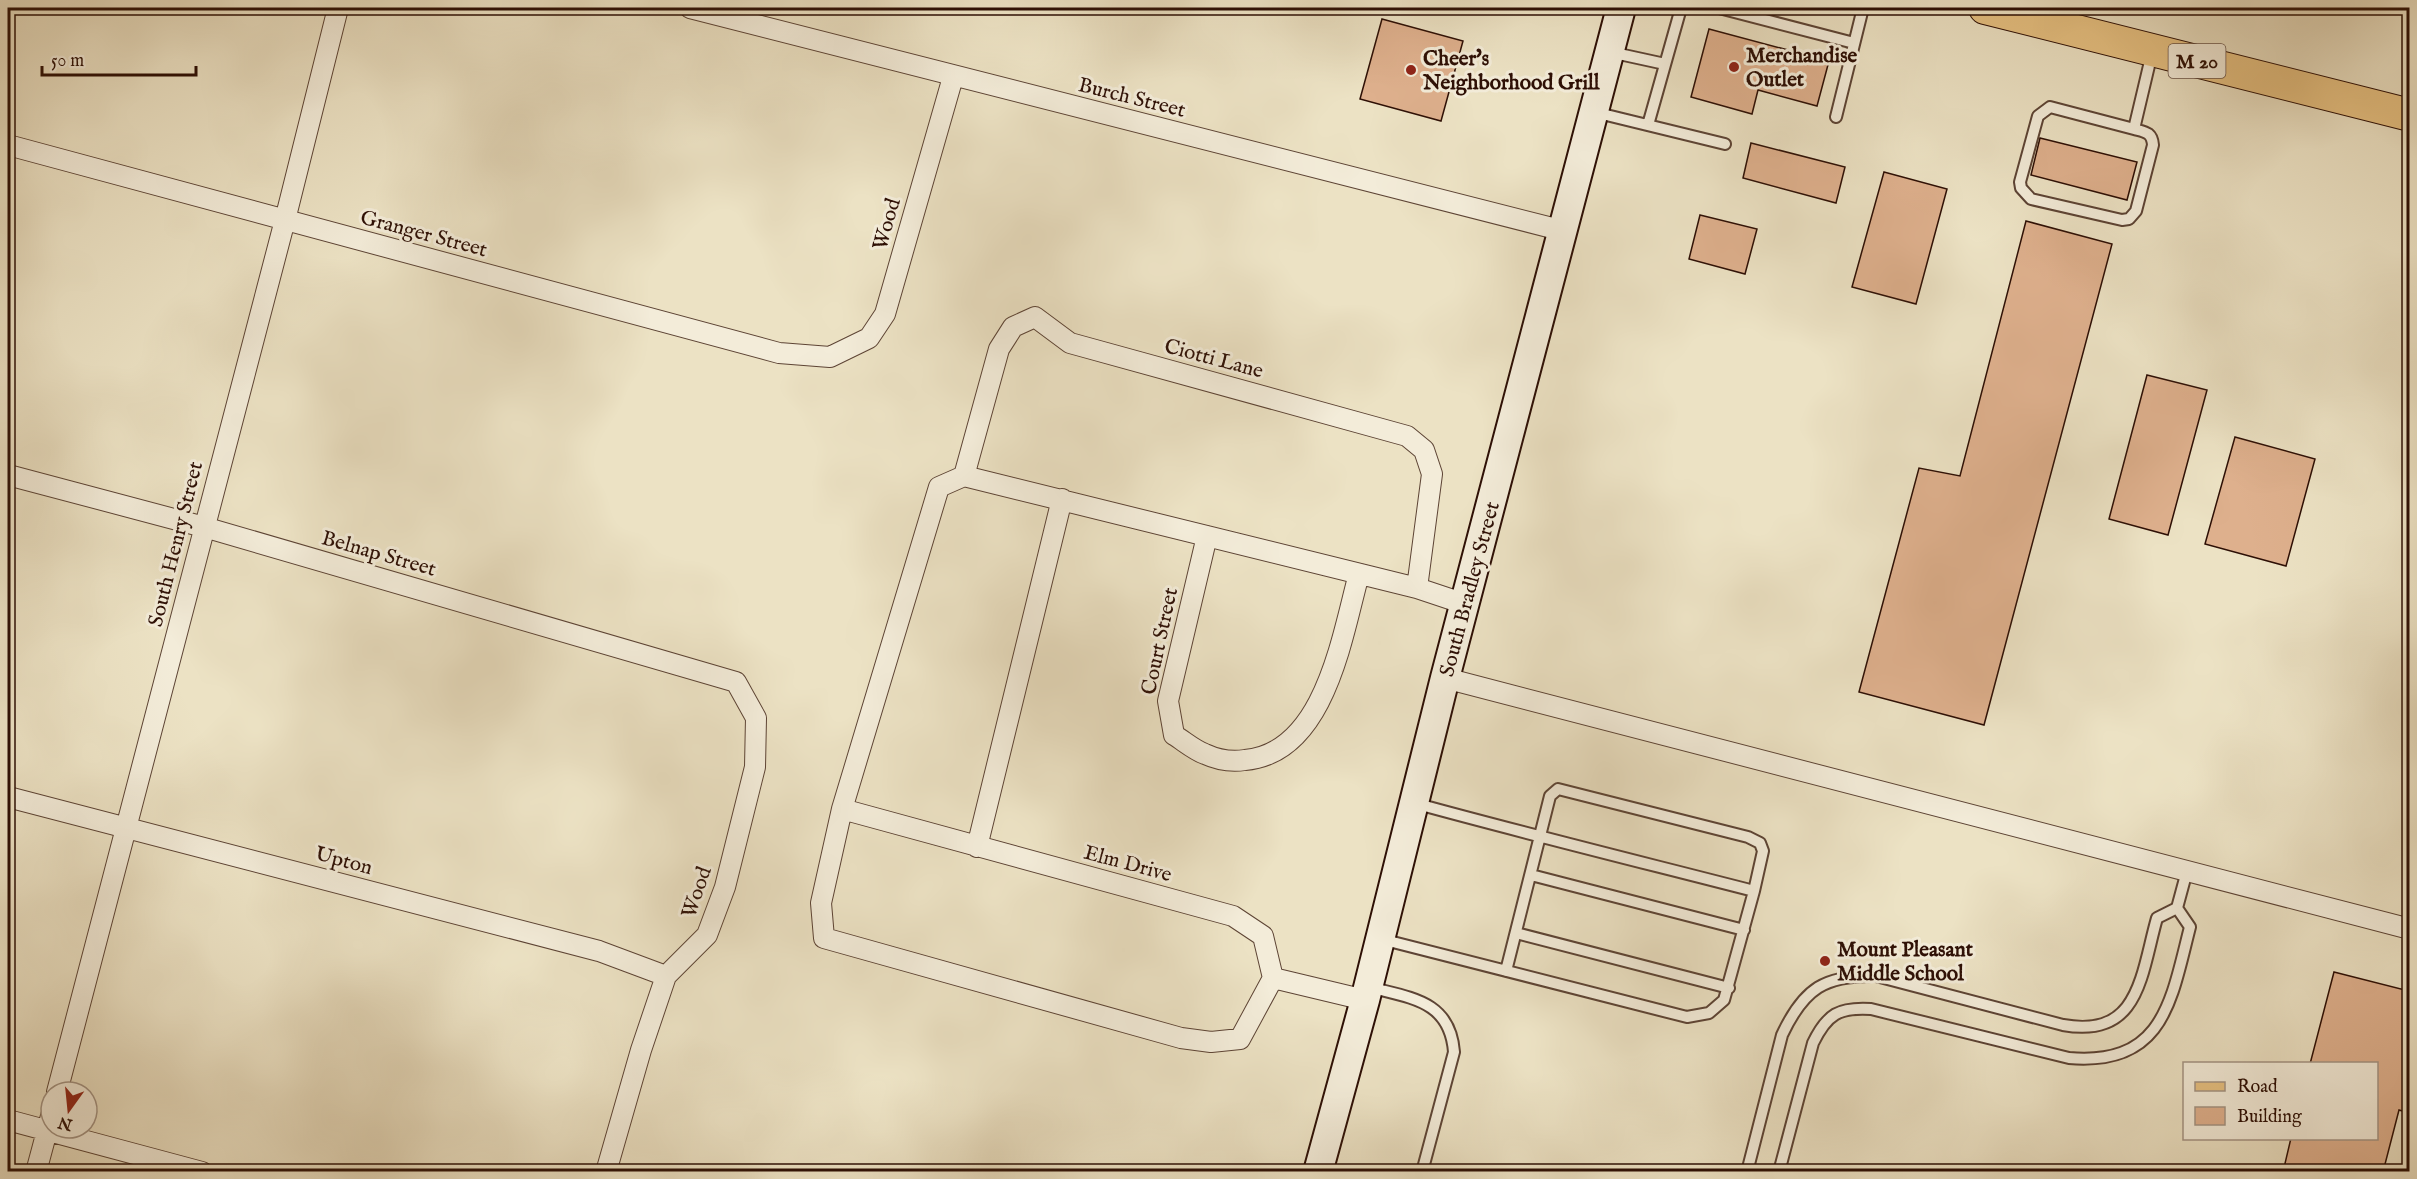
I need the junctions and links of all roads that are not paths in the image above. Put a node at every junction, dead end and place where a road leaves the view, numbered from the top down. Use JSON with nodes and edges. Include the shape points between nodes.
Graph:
{"nodes":[{"id":1,"x":338,"y":8,"type":"edge"},
{"id":2,"x":690,"y":8,"type":"edge"},
{"id":3,"x":1621,"y":8,"type":"edge"},
{"id":4,"x":1681,"y":8,"type":"edge"},
{"id":5,"x":1719,"y":8,"type":"edge"},
{"id":6,"x":1863,"y":8,"type":"edge"},
{"id":7,"x":1985,"y":8,"type":"edge"},
{"id":8,"x":1854,"y":43,"type":"junction"},
{"id":9,"x":2153,"y":50,"type":"junction"},
{"id":10,"x":1609,"y":52,"type":"junction"},
{"id":11,"x":1665,"y":64,"type":"junction"},
{"id":12,"x":953,"y":77,"type":"junction"},
{"id":13,"x":1594,"y":112,"type":"junction"},
{"id":14,"x":2409,"y":115,"type":"edge"},
{"id":15,"x":1836,"y":117,"type":"dead end"},
{"id":16,"x":1648,"y":125,"type":"junction"},
{"id":17,"x":2134,"y":129,"type":"junction"},
{"id":18,"x":1725,"y":144,"type":"dead end"},
{"id":19,"x":8,"y":145,"type":"edge"},
{"id":20,"x":285,"y":220,"type":"junction"},
{"id":21,"x":1564,"y":231,"type":"junction"},
{"id":22,"x":830,"y":357,"type":"joint"},
{"id":23,"x":8,"y":475,"type":"edge"},
{"id":24,"x":964,"y":476,"type":"junction"},
{"id":25,"x":1062,"y":499,"type":"junction"},
{"id":26,"x":204,"y":526,"type":"junction"},
{"id":27,"x":1207,"y":536,"type":"junction"},
{"id":28,"x":1359,"y":574,"type":"junction"},
{"id":29,"x":1417,"y":588,"type":"junction"},
{"id":30,"x":1465,"y":604,"type":"junction"},
{"id":31,"x":1445,"y":678,"type":"junction"},
{"id":32,"x":736,"y":682,"type":"joint"},
{"id":33,"x":8,"y":797,"type":"edge"},
{"id":34,"x":1414,"y":803,"type":"junction"},
{"id":35,"x":842,"y":809,"type":"junction"},
{"id":36,"x":127,"y":829,"type":"junction"},
{"id":37,"x":1540,"y":836,"type":"junction"},
{"id":38,"x":977,"y":848,"type":"junction"},
{"id":39,"x":2187,"y":871,"type":"junction"},
{"id":40,"x":1531,"y":874,"type":"junction"},
{"id":41,"x":1754,"y":891,"type":"junction"},
{"id":42,"x":2177,"y":908,"type":"junction"},
{"id":43,"x":2409,"y":929,"type":"edge"},
{"id":44,"x":1744,"y":930,"type":"junction"},
{"id":45,"x":1516,"y":933,"type":"junction"},
{"id":46,"x":1381,"y":938,"type":"junction"},
{"id":47,"x":1506,"y":971,"type":"junction"},
{"id":48,"x":666,"y":976,"type":"junction"},
{"id":49,"x":1273,"y":978,"type":"junction"},
{"id":50,"x":1729,"y":988,"type":"junction"},
{"id":51,"x":1367,"y":994,"type":"junction"},
{"id":52,"x":60,"y":1080,"type":"edge"},
{"id":53,"x":8,"y":1120,"type":"edge"},
{"id":54,"x":39,"y":1122,"type":"edge"},
{"id":55,"x":99,"y":1139,"type":"edge"},
{"id":56,"x":44,"y":1140,"type":"edge"},
{"id":57,"x":36,"y":1172,"type":"edge"},
{"id":58,"x":202,"y":1172,"type":"edge"},
{"id":59,"x":606,"y":1172,"type":"edge"},
{"id":60,"x":1318,"y":1172,"type":"edge"},
{"id":61,"x":1422,"y":1172,"type":"edge"},
{"id":62,"x":1747,"y":1172,"type":"edge"},
{"id":63,"x":1779,"y":1172,"type":"edge"}],
"edges":[{"from":1,"to":20,"type":"street","name":"South Henry Street"},
{"from":2,"to":12,"type":"street","name":"Burch Street"},
{"from":3,"to":10,"type":"street","name":"South Bradley Street"},
{"from":4,"to":11,"type":"lane"},
{"from":5,"to":8,"type":"lane"},
{"from":6,"to":8,"type":"lane"},
{"from":7,"to":9,"type":"main road","number":"M 20"},
{"from":8,"to":15,"type":"lane"},
{"from":9,"to":14,"type":"main road","number":"M 20"},
{"from":9,"to":17,"type":"lane"},
{"from":10,"to":11,"type":"lane"},
{"from":10,"to":13,"type":"street","name":"South Bradley Street"},
{"from":11,"to":16,"type":"lane"},
{"from":12,"to":21,"type":"street","name":"Burch Street"},
{"from":12,"to":22,"type":"street","name":"Wood","via":[[885,314],[869,338]]},
{"from":13,"to":16,"type":"lane"},
{"from":13,"to":21,"type":"street","name":"South Bradley Street"},
{"from":16,"to":18,"type":"lane"},
{"from":17,"to":17,"type":"lane","via":[[2148,133],[2153,145],[2136,211],[2129,219],[2031,199],[2021,188],[2038,116],[2050,107]]},
{"from":19,"to":20,"type":"street","name":"Granger Street"},
{"from":20,"to":22,"type":"street","name":"Granger Street","via":[[779,353]]},
{"from":20,"to":26,"type":"street","name":"South Henry Street"},
{"from":21,"to":30,"type":"street","name":"South Bradley Street"},
{"from":23,"to":26,"type":"street","name":"Belnap Street"},
{"from":24,"to":25,"type":"street"},
{"from":24,"to":29,"type":"street","name":"Ciotti Lane","via":[[999,349],[1013,327],[1035,318],[1070,343],[1407,436],[1424,450],[1432,474]]},
{"from":24,"to":35,"type":"street","via":[[939,487]]},
{"from":25,"to":27,"type":"street"},
{"from":25,"to":38,"type":"street"},
{"from":26,"to":32,"type":"street","name":"Belnap Street"},
{"from":26,"to":36,"type":"street","name":"South Henry Street"},
{"from":27,"to":28,"type":"street"},
{"from":27,"to":28,"type":"street","name":"Court Street","via":[[1168,701],[1174,735],[1205,754],[1231,762],[1260,759],[1284,746],[1307,724],[1333,671]]},
{"from":28,"to":29,"type":"street"},
{"from":29,"to":30,"type":"street"},
{"from":30,"to":31,"type":"street","name":"South Bradley Street"},
{"from":31,"to":34,"type":"street","name":"South Bradley Street"},
{"from":31,"to":39,"type":"street"},
{"from":32,"to":48,"type":"street","name":"Wood","via":[[756,718],[755,767],[725,887],[707,935]]},
{"from":33,"to":36,"type":"street","name":"Upton"},
{"from":34,"to":37,"type":"lane"},
{"from":34,"to":46,"type":"street","name":"South Bradley Street"},
{"from":35,"to":38,"type":"street","name":"Elm Drive"},
{"from":35,"to":49,"type":"street","via":[[820,903],[824,938],[1181,1038],[1211,1042],[1240,1039]]},
{"from":36,"to":48,"type":"street","name":"Upton","via":[[599,951]]},
{"from":36,"to":52,"type":"street","name":"South Henry Street"},
{"from":37,"to":40,"type":"lane"},
{"from":37,"to":41,"type":"lane"},
{"from":37,"to":41,"type":"lane","via":[[1550,796],[1558,789],[1581,793],[1760,843],[1763,851]]},
{"from":38,"to":49,"type":"street","name":"Elm Drive","via":[[1233,916],[1263,936]]},
{"from":39,"to":42,"type":"lane"},
{"from":39,"to":43,"type":"street"},
{"from":40,"to":44,"type":"lane"},
{"from":40,"to":45,"type":"lane"},
{"from":41,"to":44,"type":"lane"},
{"from":42,"to":62,"type":"lane","via":[[2157,918],[2133,1000],[2119,1018],[2100,1026],[2063,1025],[1876,976],[1850,975],[1816,988],[1802,1001],[1782,1035]]},
{"from":42,"to":63,"type":"lane","via":[[2190,927],[2171,1000],[2149,1036],[2114,1056],[2093,1060],[2069,1058],[1871,1009],[1839,1012],[1821,1027],[1813,1043]]},
{"from":44,"to":50,"type":"lane"},
{"from":45,"to":47,"type":"lane"},
{"from":45,"to":50,"type":"lane"},
{"from":46,"to":47,"type":"lane"},
{"from":46,"to":51,"type":"street","name":"South Bradley Street"},
{"from":47,"to":50,"type":"lane","via":[[1687,1017],[1709,1013],[1724,1000]]},
{"from":48,"to":59,"type":"street","name":"Wood"},
{"from":49,"to":51,"type":"street"},
{"from":51,"to":60,"type":"street","name":"South Bradley Street"},
{"from":51,"to":61,"type":"lane","via":[[1421,1001],[1434,1007],[1453,1040],[1454,1052]]},
{"from":53,"to":54,"type":"street"},
{"from":55,"to":58,"type":"street"},
{"from":56,"to":57,"type":"street"}]}
